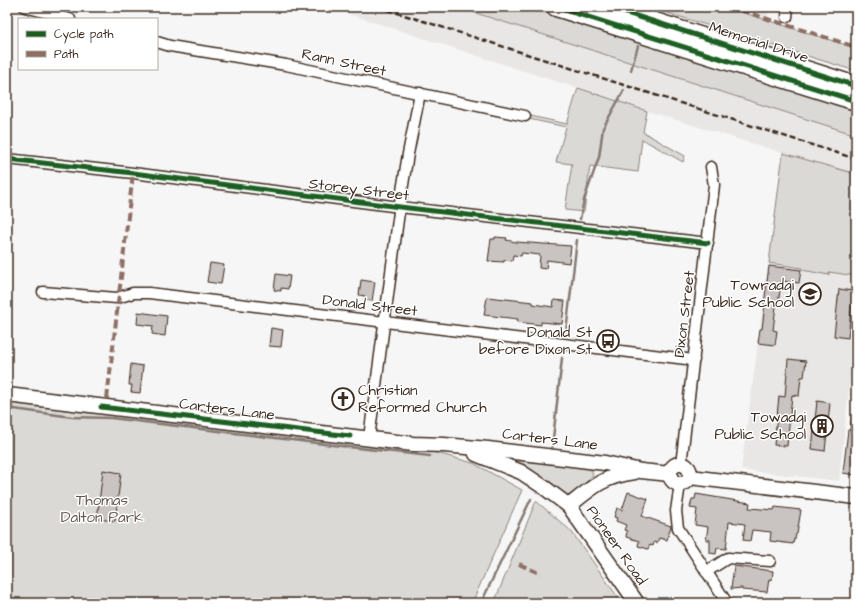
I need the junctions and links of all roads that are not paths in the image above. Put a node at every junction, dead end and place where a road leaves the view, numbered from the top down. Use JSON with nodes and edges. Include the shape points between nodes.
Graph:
{"nodes":[{"id":1,"x":25,"y":7,"type":"edge"},
{"id":2,"x":556,"y":7,"type":"edge"},
{"id":3,"x":608,"y":7,"type":"edge"},
{"id":4,"x":66,"y":18,"type":"edge"},
{"id":5,"x":158,"y":42,"type":"edge"},
{"id":6,"x":856,"y":86,"type":"edge"},
{"id":7,"x":420,"y":93,"type":"junction"},
{"id":8,"x":856,"y":101,"type":"edge"},
{"id":9,"x":525,"y":116,"type":"dead end"},
{"id":10,"x":7,"y":158,"type":"edge"},
{"id":11,"x":711,"y":167,"type":"dead end"},
{"id":12,"x":400,"y":207,"type":"junction"},
{"id":13,"x":708,"y":243,"type":"junction"},
{"id":14,"x":44,"y":292,"type":"dead end"},
{"id":15,"x":384,"y":322,"type":"junction"},
{"id":16,"x":694,"y":360,"type":"junction"},
{"id":17,"x":7,"y":395,"type":"edge"},
{"id":18,"x":369,"y":438,"type":"junction"},
{"id":19,"x":413,"y":444,"type":"junction"},
{"id":20,"x":453,"y":446,"type":"junction"},
{"id":21,"x":484,"y":456,"type":"joint"},
{"id":22,"x":590,"y":461,"type":"junction"},
{"id":23,"x":681,"y":464,"type":"joint"},
{"id":24,"x":641,"y":471,"type":"junction"},
{"id":25,"x":680,"y":478,"type":"junction"},
{"id":26,"x":596,"y":484,"type":"junction"},
{"id":27,"x":856,"y":497,"type":"edge"},
{"id":28,"x":569,"y":506,"type":"junction"},
{"id":29,"x":770,"y":561,"type":"dead end"},
{"id":30,"x":706,"y":572,"type":"junction"},
{"id":31,"x":637,"y":603,"type":"edge"},
{"id":32,"x":727,"y":603,"type":"edge"}],
"edges":[{"from":1,"to":4,"type":"street"},
{"from":2,"to":8,"type":"highway","name":"Memorial Drive"},
{"from":3,"to":6,"type":"highway","name":"Memorial Drive"},
{"from":5,"to":7,"type":"street","name":"Rann Street","via":[[286,65]]},
{"from":7,"to":9,"type":"street","name":"Rann Street"},
{"from":7,"to":12,"type":"street"},
{"from":10,"to":12,"type":"street","name":"Storey Street"},
{"from":11,"to":13,"type":"street","name":"Dixon Street","via":[[714,184]]},
{"from":12,"to":13,"type":"street","name":"Storey Street"},
{"from":12,"to":15,"type":"street"},
{"from":13,"to":16,"type":"street","name":"Dixon Street"},
{"from":14,"to":15,"type":"street","name":"Donald Street","via":[[118,298],[133,293],[149,293]]},
{"from":15,"to":16,"type":"street","name":"Donald Street"},
{"from":15,"to":18,"type":"street"},
{"from":16,"to":23,"type":"street","name":"Dixon Street"},
{"from":17,"to":18,"type":"main road","name":"Carters Lane"},
{"from":18,"to":19,"type":"main road","name":"Carters Lane"},
{"from":19,"to":20,"type":"main road","name":"Carters Lane"},
{"from":19,"to":28,"type":"main road","name":"Pioneer Road","via":[[466,456],[519,479],[556,504]]},
{"from":20,"to":21,"type":"main road","name":"Carters Lane"},
{"from":20,"to":22,"type":"main road","name":"Carters Lane"},
{"from":21,"to":28,"type":"main road","name":"Pioneer Road","via":[[533,479]]},
{"from":22,"to":24,"type":"main road","name":"Carters Lane"},
{"from":22,"to":26,"type":"main road","via":[[598,471]]},
{"from":23,"to":25,"type":"main road","via":[[675,466]]},
{"from":24,"to":25,"type":"main road","name":"Carters Lane"},
{"from":24,"to":26,"type":"main road","name":"Carters Lane","via":[[616,475]]},
{"from":25,"to":27,"type":"main road","name":"Carters Lane"},
{"from":25,"to":30,"type":"street","via":[[676,512],[678,528]]},
{"from":26,"to":28,"type":"main road","name":"Carters Lane"},
{"from":28,"to":31,"type":"main road","name":"Pioneer Road"},
{"from":29,"to":30,"type":"street","via":[[728,558]]},
{"from":30,"to":32,"type":"street"}]}
